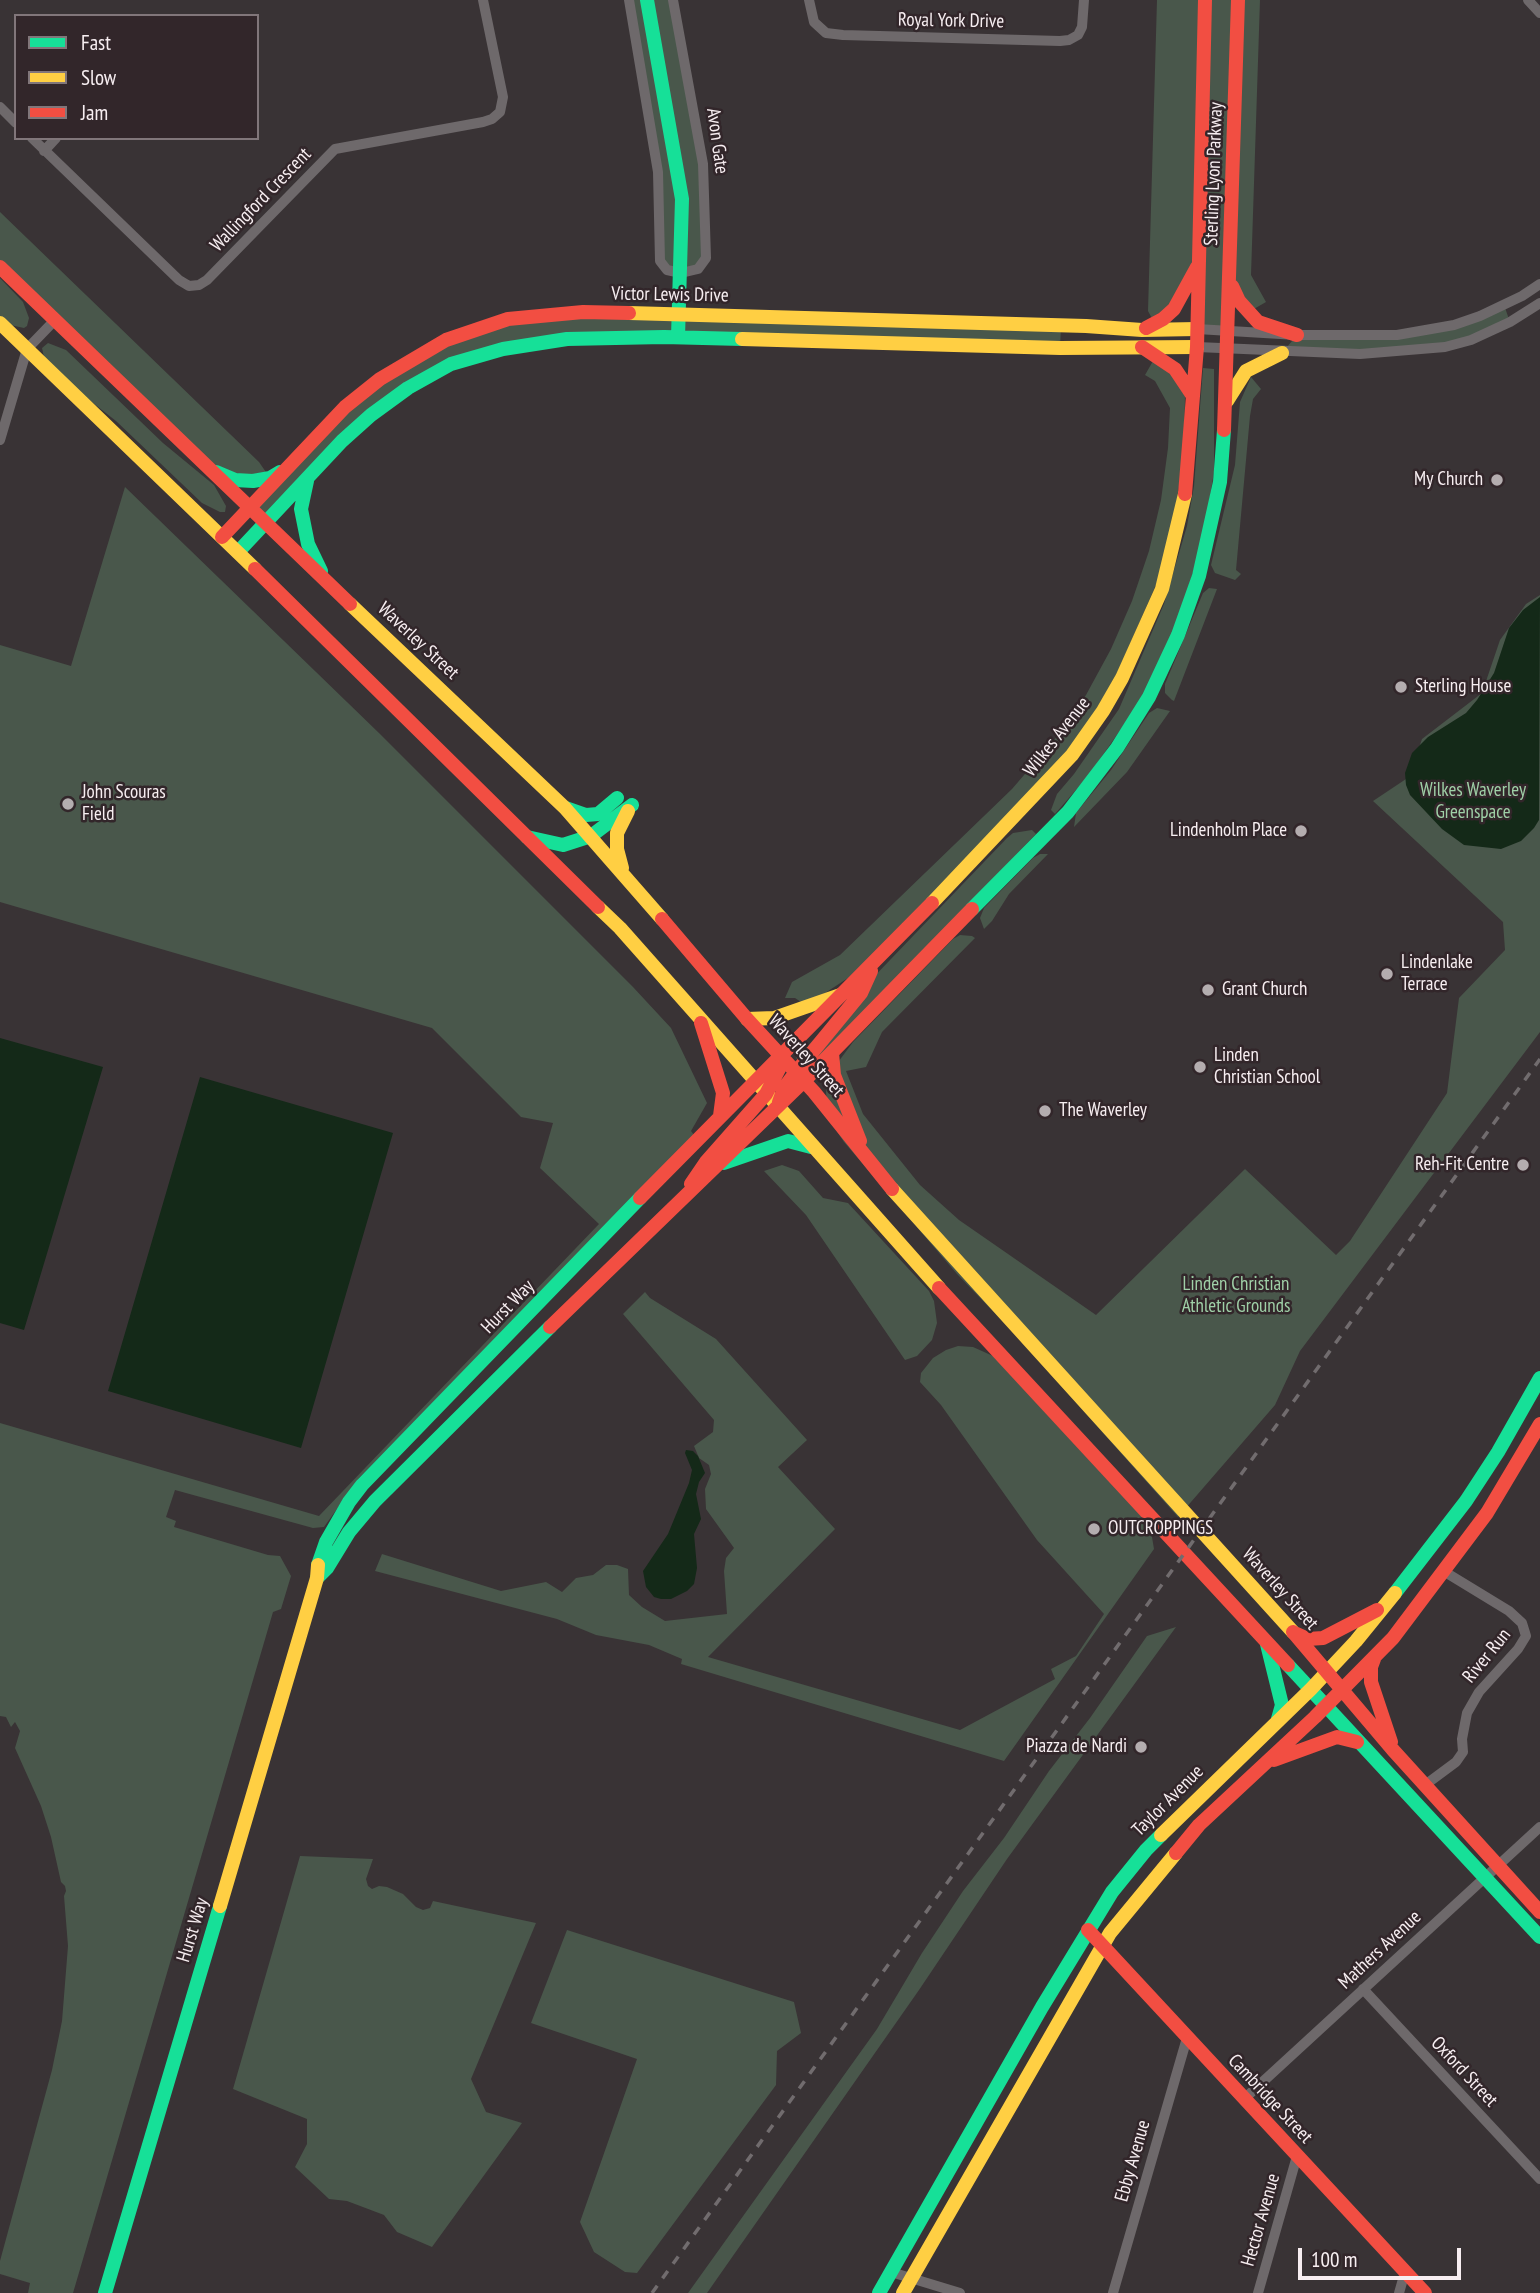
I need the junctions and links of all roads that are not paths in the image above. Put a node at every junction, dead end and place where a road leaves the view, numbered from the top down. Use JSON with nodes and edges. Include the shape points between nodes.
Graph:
{"nodes":[{"id":1,"x":483,"y":0,"type":"edge"},
{"id":2,"x":629,"y":0,"type":"edge"},
{"id":3,"x":647,"y":0,"type":"edge"},
{"id":4,"x":673,"y":0,"type":"edge"},
{"id":5,"x":809,"y":0,"type":"edge"},
{"id":6,"x":1084,"y":0,"type":"edge"},
{"id":7,"x":1205,"y":0,"type":"edge"},
{"id":8,"x":1238,"y":0,"type":"edge"},
{"id":9,"x":1528,"y":0,"type":"edge"},
{"id":10,"x":1540,"y":13,"type":"edge"},
{"id":11,"x":0,"y":107,"type":"edge"},
{"id":12,"x":14,"y":121,"type":"edge"},
{"id":13,"x":34,"y":140,"type":"edge"},
{"id":14,"x":54,"y":140,"type":"edge"},
{"id":15,"x":44,"y":151,"type":"junction"},
{"id":16,"x":1198,"y":265,"type":"junction"},
{"id":17,"x":0,"y":267,"type":"edge"},
{"id":18,"x":681,"y":273,"type":"junction"},
{"id":19,"x":1230,"y":282,"type":"junction"},
{"id":20,"x":1540,"y":284,"type":"edge"},
{"id":21,"x":1540,"y":303,"type":"edge"},
{"id":22,"x":678,"y":314,"type":"junction"},
{"id":23,"x":55,"y":320,"type":"junction"},
{"id":24,"x":0,"y":323,"type":"edge"},
{"id":25,"x":1197,"y":329,"type":"junction"},
{"id":26,"x":1142,"y":330,"type":"junction"},
{"id":27,"x":1228,"y":332,"type":"junction"},
{"id":28,"x":1297,"y":335,"type":"junction"},
{"id":29,"x":678,"y":337,"type":"junction"},
{"id":30,"x":1141,"y":346,"type":"junction"},
{"id":31,"x":1197,"y":347,"type":"junction"},
{"id":32,"x":27,"y":349,"type":"junction"},
{"id":33,"x":1227,"y":349,"type":"junction"},
{"id":34,"x":1282,"y":353,"type":"junction"},
{"id":35,"x":1192,"y":396,"type":"junction"},
{"id":36,"x":1226,"y":402,"type":"junction"},
{"id":37,"x":0,"y":440,"type":"edge"},
{"id":38,"x":290,"y":466,"type":"junction"},
{"id":39,"x":206,"y":468,"type":"junction"},
{"id":40,"x":309,"y":476,"type":"junction"},
{"id":41,"x":250,"y":509,"type":"junction"},
{"id":42,"x":265,"y":523,"type":"junction"},
{"id":43,"x":222,"y":537,"type":"junction"},
{"id":44,"x":238,"y":552,"type":"junction"},
{"id":45,"x":324,"y":580,"type":"junction"},
{"id":46,"x":617,"y":797,"type":"dead end"},
{"id":47,"x":565,"y":808,"type":"junction"},
{"id":48,"x":524,"y":836,"type":"junction"},
{"id":49,"x":591,"y":836,"type":"junction"},
{"id":50,"x":623,"y":873,"type":"junction"},
{"id":51,"x":874,"y":963,"type":"junction"},
{"id":52,"x":845,"y":993,"type":"junction"},
{"id":53,"x":700,"y":1018,"type":"junction"},
{"id":54,"x":747,"y":1019,"type":"junction"},
{"id":55,"x":832,"y":1053,"type":"junction"},
{"id":56,"x":782,"y":1056,"type":"junction"},
{"id":57,"x":800,"y":1076,"type":"junction"},
{"id":58,"x":755,"y":1080,"type":"junction"},
{"id":59,"x":766,"y":1094,"type":"junction"},
{"id":60,"x":778,"y":1107,"type":"junction"},
{"id":61,"x":719,"y":1116,"type":"junction"},
{"id":62,"x":811,"y":1147,"type":"junction"},
{"id":63,"x":867,"y":1158,"type":"junction"},
{"id":64,"x":719,"y":1165,"type":"junction"},
{"id":65,"x":672,"y":1211,"type":"junction"},
{"id":66,"x":1540,"y":1378,"type":"edge"},
{"id":67,"x":1540,"y":1424,"type":"edge"},
{"id":68,"x":1445,"y":1572,"type":"junction"},
{"id":69,"x":317,"y":1578,"type":"junction"},
{"id":70,"x":1387,"y":1604,"type":"junction"},
{"id":71,"x":1293,"y":1632,"type":"junction"},
{"id":72,"x":1267,"y":1642,"type":"junction"},
{"id":73,"x":1374,"y":1658,"type":"junction"},
{"id":74,"x":1328,"y":1672,"type":"junction"},
{"id":75,"x":1311,"y":1689,"type":"junction"},
{"id":76,"x":1343,"y":1690,"type":"junction"},
{"id":77,"x":1326,"y":1707,"type":"junction"},
{"id":78,"x":1276,"y":1723,"type":"junction"},
{"id":79,"x":1357,"y":1742,"type":"junction"},
{"id":80,"x":1393,"y":1750,"type":"junction"},
{"id":81,"x":1266,"y":1763,"type":"junction"},
{"id":82,"x":1425,"y":1785,"type":"junction"},
{"id":83,"x":1540,"y":1827,"type":"edge"},
{"id":84,"x":1497,"y":1866,"type":"junction"},
{"id":85,"x":1484,"y":1877,"type":"junction"},
{"id":86,"x":1540,"y":1912,"type":"edge"},
{"id":87,"x":1088,"y":1930,"type":"junction"},
{"id":88,"x":1540,"y":1937,"type":"edge"},
{"id":89,"x":1102,"y":1947,"type":"junction"},
{"id":90,"x":1363,"y":1989,"type":"junction"},
{"id":91,"x":1187,"y":2038,"type":"junction"},
{"id":92,"x":1244,"y":2099,"type":"junction"},
{"id":93,"x":1297,"y":2156,"type":"junction"},
{"id":94,"x":1540,"y":2179,"type":"edge"},
{"id":95,"x":891,"y":2272,"type":"junction"},
{"id":96,"x":1405,"y":2272,"type":"junction"},
{"id":97,"x":911,"y":2278,"type":"junction"},
{"id":98,"x":105,"y":2293,"type":"edge"},
{"id":99,"x":878,"y":2293,"type":"edge"},
{"id":100,"x":903,"y":2293,"type":"edge"},
{"id":101,"x":960,"y":2293,"type":"edge"},
{"id":102,"x":1112,"y":2293,"type":"edge"},
{"id":103,"x":1258,"y":2293,"type":"edge"},
{"id":104,"x":1399,"y":2293,"type":"edge"},
{"id":105,"x":1425,"y":2293,"type":"edge"}],
"edges":[{"from":1,"to":15,"type":"street","name":"Wallingford Crescent","via":[[503,97],[500,112],[483,122],[335,149],[199,285],[178,280]]},
{"from":2,"to":18,"type":"street","via":[[658,173],[660,261],[667,270]]},
{"from":3,"to":18,"type":"main road","via":[[682,199]]},
{"from":4,"to":18,"type":"street","name":"Avon Gate","via":[[704,164],[706,258],[698,269]]},
{"from":5,"to":6,"type":"street","name":"Royal York Drive","via":[[814,22],[826,33],[1059,41],[1069,40],[1082,27]]},
{"from":7,"to":16,"type":"main road","name":"Sterling Lyon Parkway"},
{"from":8,"to":19,"type":"main road","name":"Sterling Lyon Parkway"},
{"from":9,"to":10,"type":"street"},
{"from":11,"to":12,"type":"street"},
{"from":13,"to":15,"type":"street","name":"Wallingford Crescent"},
{"from":14,"to":15,"type":"street"},
{"from":16,"to":25,"type":"main road","name":"Sterling Lyon Parkway"},
{"from":16,"to":26,"type":"main road","via":[[1174,309]]},
{"from":17,"to":23,"type":"main road","name":"Waverley Street"},
{"from":18,"to":22,"type":"main road"},
{"from":19,"to":27,"type":"main road","name":"Sterling Lyon Parkway"},
{"from":19,"to":28,"type":"main road","via":[[1239,301],[1258,322]]},
{"from":20,"to":28,"type":"street","via":[[1480,316],[1427,331]]},
{"from":21,"to":34,"type":"street","via":[[1510,322],[1446,347],[1360,354]]},
{"from":22,"to":26,"type":"main road","name":"Victor Lewis Drive"},
{"from":22,"to":29,"type":"main road"},
{"from":22,"to":38,"type":"main road","name":"Victor Lewis Drive","via":[[583,312],[508,319],[446,340],[380,379],[345,407]]},
{"from":23,"to":32,"type":"street"},
{"from":23,"to":39,"type":"main road","name":"Waverley Street"},
{"from":24,"to":32,"type":"main road"},
{"from":25,"to":26,"type":"main road","name":"Victor Lewis Drive"},
{"from":25,"to":27,"type":"street"},
{"from":25,"to":31,"type":"main road","name":"Sterling Lyon Parkway"},
{"from":27,"to":28,"type":"street"},
{"from":27,"to":33,"type":"main road","name":"Sterling Lyon Parkway"},
{"from":29,"to":30,"type":"main road","via":[[1060,348]]},
{"from":29,"to":40,"type":"main road","via":[[567,340],[503,349],[451,364],[371,415]]},
{"from":30,"to":31,"type":"main road"},
{"from":30,"to":35,"type":"main road","via":[[1175,369]]},
{"from":31,"to":33,"type":"street"},
{"from":31,"to":35,"type":"main road","name":"Wilkes Avenue"},
{"from":32,"to":37,"type":"street"},
{"from":32,"to":43,"type":"main road"},
{"from":33,"to":34,"type":"street"},
{"from":33,"to":36,"type":"main road"},
{"from":34,"to":36,"type":"main road","via":[[1246,371]]},
{"from":35,"to":51,"type":"main road","name":"Wilkes Avenue","via":[[1188,481],[1175,542],[1158,599],[1122,678],[1072,755]]},
{"from":36,"to":55,"type":"main road","via":[[1220,482],[1199,576],[1149,697],[1118,748],[1068,812]]},
{"from":38,"to":39,"type":"main road","via":[[270,478],[253,481],[235,480]]},
{"from":38,"to":41,"type":"main road","name":"Victor Lewis Drive"},
{"from":39,"to":41,"type":"main road","name":"Waverley Street"},
{"from":40,"to":42,"type":"main road"},
{"from":40,"to":45,"type":"main road","via":[[301,509],[308,544]]},
{"from":41,"to":42,"type":"main road","name":"Waverley Street"},
{"from":41,"to":43,"type":"main road","name":"Victor Lewis Drive"},
{"from":42,"to":44,"type":"main road"},
{"from":42,"to":45,"type":"main road","name":"Waverley Street"},
{"from":43,"to":44,"type":"main road"},
{"from":44,"to":48,"type":"main road"},
{"from":45,"to":47,"type":"main road","name":"Waverley Street"},
{"from":46,"to":47,"type":"main road","via":[[598,814]]},
{"from":47,"to":49,"type":"main road","name":"Waverley Street"},
{"from":48,"to":49,"type":"main road","via":[[562,845]]},
{"from":48,"to":53,"type":"main road","via":[[620,928]]},
{"from":49,"to":50,"type":"main road","name":"Waverley Street"},
{"from":49,"to":50,"type":"main road","via":[[632,805],[617,833]]},
{"from":50,"to":54,"type":"main road","name":"Waverley Street"},
{"from":51,"to":52,"type":"main road","name":"Wilkes Avenue"},
{"from":51,"to":57,"type":"main road","via":[[861,992]]},
{"from":52,"to":54,"type":"main road","via":[[774,1018]]},
{"from":52,"to":56,"type":"main road","name":"Wilkes Avenue"},
{"from":53,"to":58,"type":"main road"},
{"from":53,"to":61,"type":"main road","via":[[723,1093]]},
{"from":54,"to":56,"type":"main road","name":"Waverley Street"},
{"from":55,"to":57,"type":"main road"},
{"from":55,"to":63,"type":"main road","via":[[834,1075]]},
{"from":56,"to":57,"type":"main road","name":"Waverley Street"},
{"from":56,"to":58,"type":"main road","name":"Wilkes Avenue"},
{"from":56,"to":59,"type":"main road"},
{"from":57,"to":60,"type":"main road"},
{"from":57,"to":63,"type":"main road","name":"Waverley Street"},
{"from":58,"to":59,"type":"main road"},
{"from":58,"to":61,"type":"main road","name":"Hurst Way"},
{"from":59,"to":60,"type":"main road"},
{"from":59,"to":65,"type":"main road","via":[[706,1162]]},
{"from":60,"to":62,"type":"main road"},
{"from":60,"to":64,"type":"main road","name":"Hurst Way"},
{"from":61,"to":69,"type":"main road","name":"Hurst Way","via":[[362,1485],[326,1542]]},
{"from":62,"to":64,"type":"main road","via":[[788,1141]]},
{"from":62,"to":72,"type":"main road"},
{"from":63,"to":71,"type":"main road","name":"Waverley Street"},
{"from":64,"to":65,"type":"main road","name":"Hurst Way"},
{"from":65,"to":69,"type":"main road","name":"Hurst Way","via":[[375,1501]]},
{"from":66,"to":70,"type":"main road","name":"Taylor Avenue","via":[[1466,1501]]},
{"from":67,"to":68,"type":"main road","name":"Taylor Avenue"},
{"from":68,"to":73,"type":"main road","name":"Taylor Avenue"},
{"from":68,"to":82,"type":"street","name":"River Run","via":[[1509,1611],[1522,1623],[1526,1636],[1467,1713],[1463,1752]]},
{"from":69,"to":98,"type":"main road","name":"Hurst Way"},
{"from":70,"to":71,"type":"main road","via":[[1323,1638],[1308,1639]]},
{"from":70,"to":74,"type":"main road","name":"Taylor Avenue"},
{"from":71,"to":74,"type":"main road","name":"Waverley Street"},
{"from":72,"to":75,"type":"main road"},
{"from":72,"to":78,"type":"main road","via":[[1282,1705]]},
{"from":73,"to":76,"type":"main road","name":"Taylor Avenue"},
{"from":73,"to":80,"type":"main road","via":[[1371,1682]]},
{"from":74,"to":75,"type":"main road","name":"Taylor Avenue"},
{"from":74,"to":76,"type":"main road","name":"Waverley Street"},
{"from":75,"to":77,"type":"main road"},
{"from":75,"to":78,"type":"main road","name":"Taylor Avenue"},
{"from":76,"to":77,"type":"main road","name":"Taylor Avenue"},
{"from":76,"to":80,"type":"main road","name":"Waverley Street"},
{"from":77,"to":79,"type":"main road"},
{"from":77,"to":81,"type":"main road","name":"Taylor Avenue"},
{"from":78,"to":87,"type":"main road","name":"Taylor Avenue","via":[[1146,1850]]},
{"from":79,"to":81,"type":"main road","via":[[1337,1737]]},
{"from":79,"to":85,"type":"main road"},
{"from":80,"to":82,"type":"main road","name":"Waverley Street"},
{"from":81,"to":89,"type":"main road","name":"Taylor Avenue","via":[[1199,1825]]},
{"from":82,"to":84,"type":"main road","name":"Waverley Street"},
{"from":83,"to":84,"type":"street","name":"Mathers Avenue"},
{"from":84,"to":85,"type":"street","name":"Mathers Avenue"},
{"from":84,"to":86,"type":"main road","name":"Waverley Street"},
{"from":85,"to":88,"type":"main road"},
{"from":85,"to":90,"type":"street","name":"Mathers Avenue"},
{"from":87,"to":89,"type":"main road","name":"Cambridge Street"},
{"from":87,"to":95,"type":"main road","name":"Taylor Avenue"},
{"from":89,"to":91,"type":"main road","name":"Cambridge Street"},
{"from":89,"to":97,"type":"main road","name":"Taylor Avenue"},
{"from":90,"to":92,"type":"street","name":"Mathers Avenue"},
{"from":90,"to":94,"type":"street","name":"Oxford Street"},
{"from":91,"to":92,"type":"main road","name":"Cambridge Street"},
{"from":91,"to":102,"type":"street","name":"Ebby Avenue"},
{"from":92,"to":93,"type":"main road","name":"Cambridge Street"},
{"from":93,"to":96,"type":"main road","name":"Cambridge Street"},
{"from":93,"to":103,"type":"street","name":"Hector Avenue"},
{"from":95,"to":97,"type":"street"},
{"from":95,"to":99,"type":"main road","name":"Taylor Avenue"},
{"from":96,"to":104,"type":"street"},
{"from":96,"to":105,"type":"main road","name":"Cambridge Street"},
{"from":97,"to":100,"type":"main road","name":"Taylor Avenue"},
{"from":97,"to":101,"type":"street"}]}
